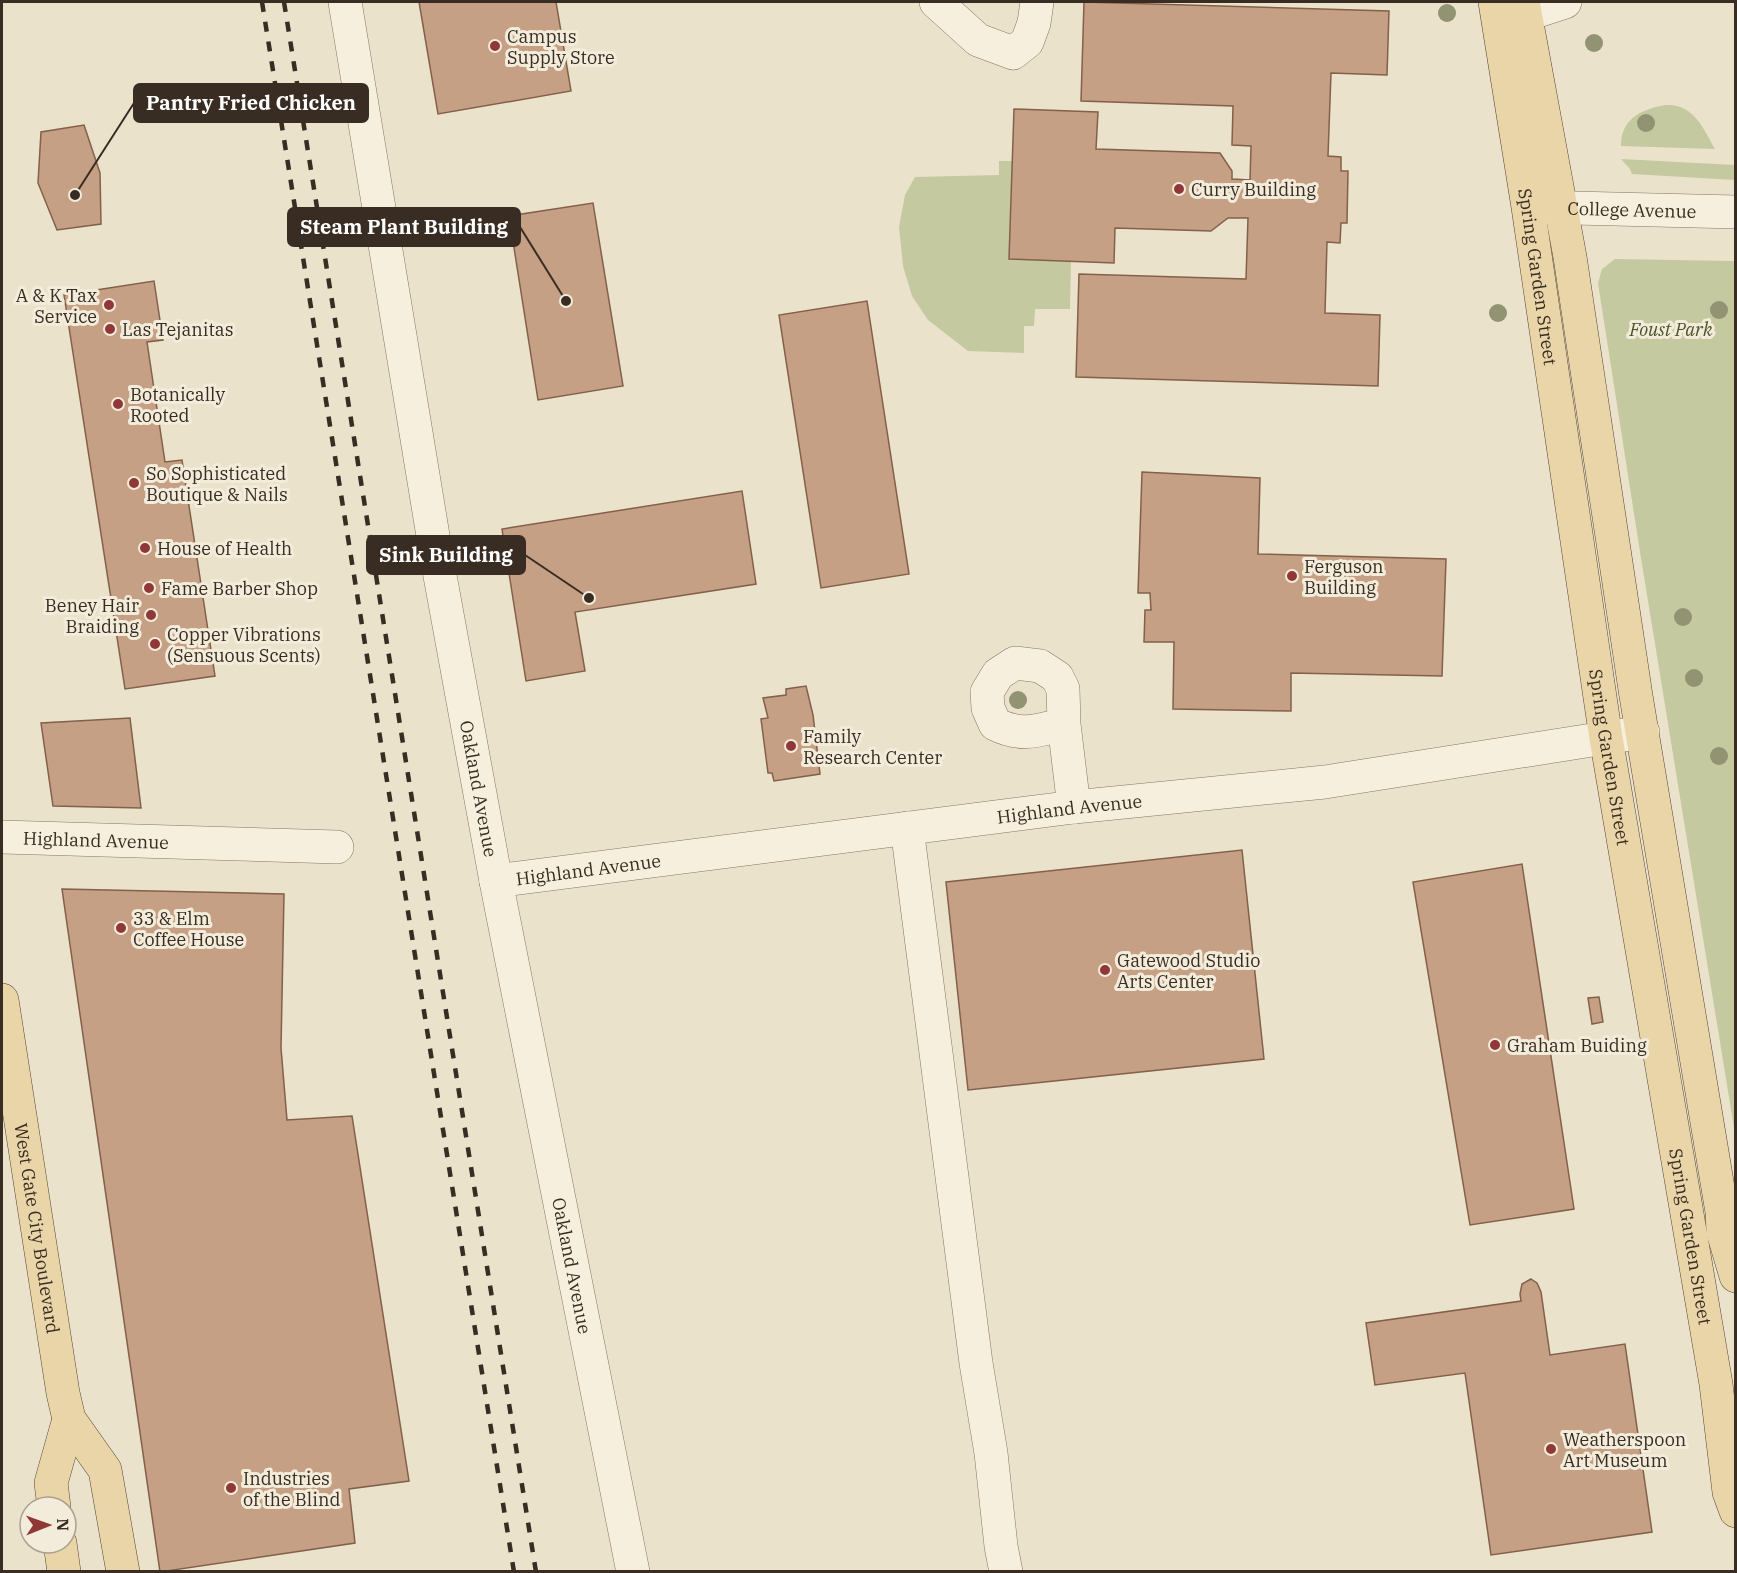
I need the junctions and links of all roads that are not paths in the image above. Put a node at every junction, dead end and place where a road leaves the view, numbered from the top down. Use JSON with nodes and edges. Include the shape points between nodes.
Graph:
{"nodes":[{"id":1,"x":345,"y":2,"type":"edge"},
{"id":2,"x":936,"y":2,"type":"edge"},
{"id":3,"x":1037,"y":2,"type":"edge"},
{"id":4,"x":1495,"y":2,"type":"edge"},
{"id":5,"x":1565,"y":2,"type":"edge"},
{"id":6,"x":1524,"y":8,"type":"edge"},
{"id":7,"x":1528,"y":207,"type":"junction"},
{"id":8,"x":1561,"y":208,"type":"junction"},
{"id":9,"x":1736,"y":212,"type":"edge"},
{"id":10,"x":1064,"y":724,"type":"dead end"},
{"id":11,"x":1642,"y":732,"type":"junction"},
{"id":12,"x":1606,"y":738,"type":"junction"},
{"id":13,"x":1074,"y":807,"type":"junction"},
{"id":14,"x":907,"y":828,"type":"junction"},
{"id":15,"x":2,"y":837,"type":"edge"},
{"id":16,"x":337,"y":846,"type":"dead end"},
{"id":17,"x":496,"y":881,"type":"junction"},
{"id":18,"x":2,"y":1000,"type":"edge"},
{"id":19,"x":1729,"y":1228,"type":"edge"},
{"id":20,"x":1691,"y":1237,"type":"junction"},
{"id":21,"x":1736,"y":1276,"type":"edge"},
{"id":22,"x":69,"y":1419,"type":"junction"},
{"id":23,"x":52,"y":1495,"type":"edge"},
{"id":24,"x":1736,"y":1510,"type":"edge"},
{"id":25,"x":62,"y":1555,"type":"edge"},
{"id":26,"x":64,"y":1572,"type":"edge"},
{"id":27,"x":123,"y":1572,"type":"edge"},
{"id":28,"x":633,"y":1572,"type":"edge"},
{"id":29,"x":1006,"y":1572,"type":"edge"}],
"edges":[{"from":1,"to":17,"type":"street","name":"Oakland Avenue","via":[[436,554]]},
{"from":2,"to":3,"type":"street","via":[[978,40],[1013,53],[1027,42]]},
{"from":4,"to":7,"type":"main road","name":"Spring Garden Street"},
{"from":5,"to":6,"type":"street"},
{"from":6,"to":8,"type":"main road","name":"Spring Garden Street"},
{"from":7,"to":8,"type":"street","name":"College Avenue"},
{"from":7,"to":12,"type":"main road","name":"Spring Garden Street"},
{"from":8,"to":9,"type":"street","name":"College Avenue"},
{"from":8,"to":11,"type":"main road","name":"Spring Garden Street"},
{"from":10,"to":13,"type":"street"},
{"from":11,"to":12,"type":"street","name":"Highland Avenue"},
{"from":11,"to":19,"type":"main road","name":"Spring Garden Street","via":[[1720,1201]]},
{"from":12,"to":13,"type":"street","name":"Highland Avenue","via":[[1325,782]]},
{"from":12,"to":20,"type":"main road","name":"Spring Garden Street"},
{"from":13,"to":14,"type":"street","name":"Highland Avenue"},
{"from":14,"to":17,"type":"street","name":"Highland Avenue"},
{"from":14,"to":29,"type":"street"},
{"from":15,"to":16,"type":"street","name":"Highland Avenue"},
{"from":17,"to":28,"type":"street","name":"Oakland Avenue"},
{"from":18,"to":22,"type":"main road","name":"West Gate City Boulevard"},
{"from":19,"to":20,"type":"street"},
{"from":19,"to":21,"type":"main road","name":"Spring Garden Street"},
{"from":20,"to":24,"type":"main road","name":"Spring Garden Street","via":[[1716,1384],[1729,1492]]},
{"from":22,"to":23,"type":"main road","name":"West Gate City Boulevard","via":[[51,1483]]},
{"from":22,"to":27,"type":"main road","name":"West Gate City Boulevard","via":[[105,1470]]},
{"from":25,"to":26,"type":"main road"}]}
